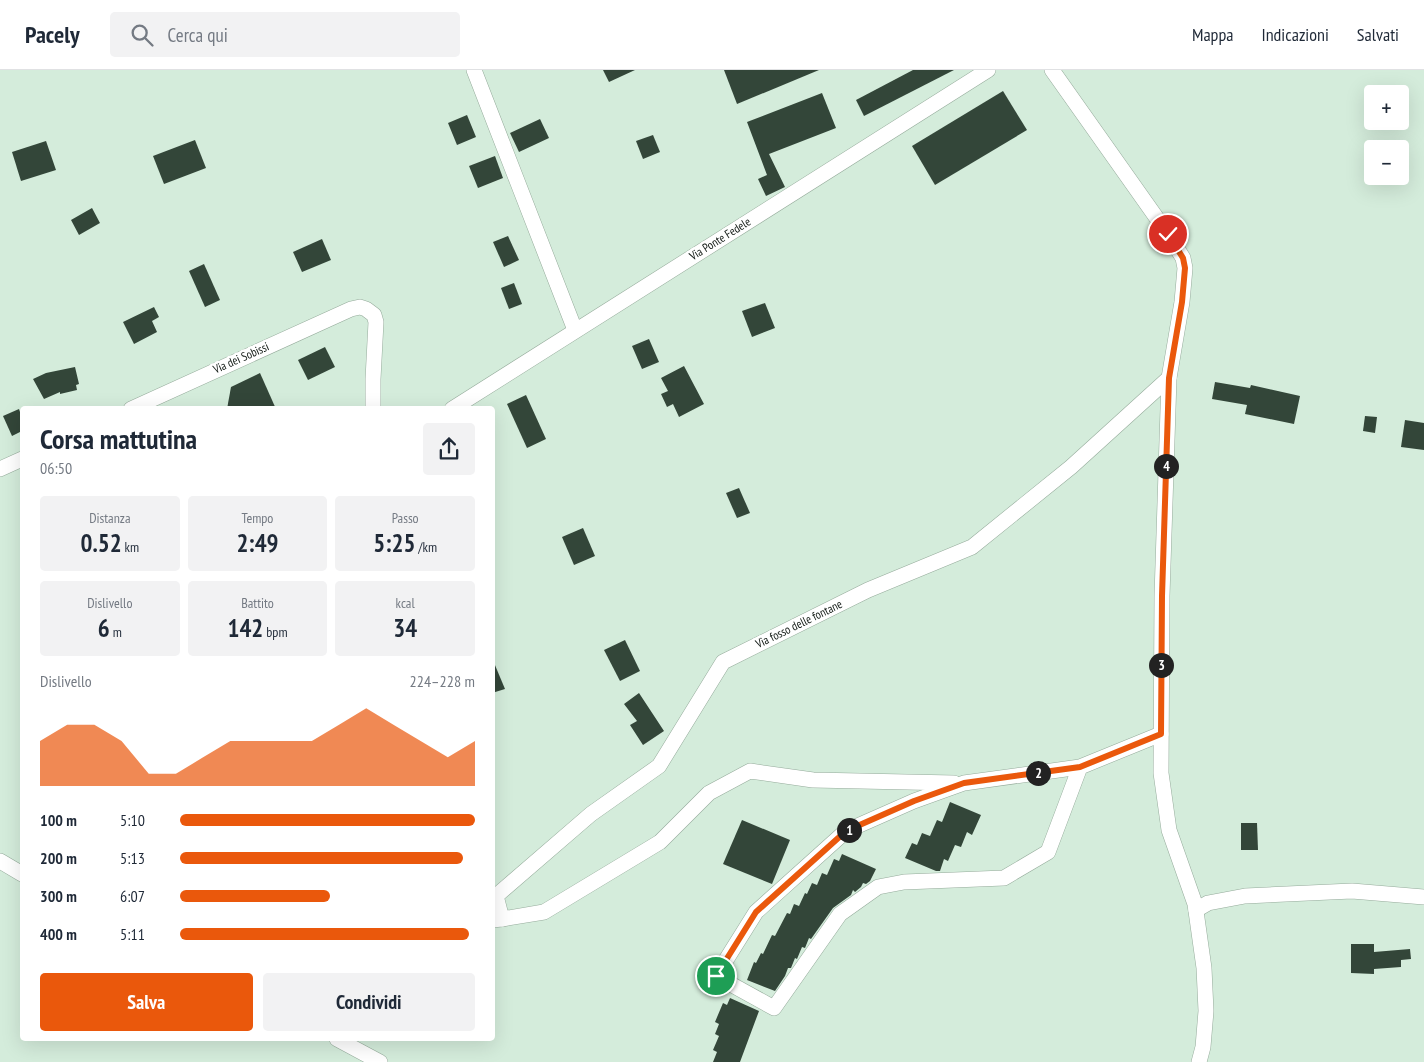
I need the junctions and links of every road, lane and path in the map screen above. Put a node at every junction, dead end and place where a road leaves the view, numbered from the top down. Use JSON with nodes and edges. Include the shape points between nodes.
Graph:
{"nodes":[{"id":1,"x":474,"y":70,"type":"edge"},
{"id":2,"x":988,"y":70,"type":"edge"},
{"id":3,"x":1052,"y":70,"type":"edge"},
{"id":4,"x":575,"y":330,"type":"junction"},
{"id":5,"x":1169,"y":378,"type":"junction"},
{"id":6,"x":138,"y":406,"type":"edge"},
{"id":7,"x":373,"y":406,"type":"edge"},
{"id":8,"x":457,"y":406,"type":"edge"},
{"id":9,"x":20,"y":460,"type":"edge"},
{"id":10,"x":0,"y":469,"type":"edge"},
{"id":11,"x":1161,"y":734,"type":"junction"},
{"id":12,"x":1080,"y":767,"type":"junction"},
{"id":13,"x":964,"y":783,"type":"junction"},
{"id":14,"x":0,"y":861,"type":"edge"},
{"id":15,"x":20,"y":873,"type":"edge"},
{"id":16,"x":1424,"y":897,"type":"edge"},
{"id":17,"x":1196,"y":910,"type":"junction"},
{"id":18,"x":498,"y":920,"type":"edge"},
{"id":19,"x":341,"y":1041,"type":"edge"},
{"id":20,"x":380,"y":1062,"type":"edge"},
{"id":21,"x":1199,"y":1062,"type":"edge"}],
"edges":[{"from":1,"to":4,"type":"street"},
{"from":2,"to":4,"type":"street","name":"Via Ponte Fedele"},
{"from":3,"to":5,"type":"street","via":[[1183,258],[1182,302]]},
{"from":4,"to":8,"type":"street","name":"Via Ponte Fedele"},
{"from":5,"to":11,"type":"street"},
{"from":5,"to":18,"type":"street","name":"Via fosso delle fontane","via":[[1071,467],[972,547],[868,590],[722,662],[659,766],[591,814],[496,896]]},
{"from":6,"to":7,"type":"street","name":"Via dei Sobissi","via":[[360,307],[374,315],[376,322]]},
{"from":9,"to":10,"type":"street"},
{"from":11,"to":12,"type":"street"},
{"from":11,"to":17,"type":"street","via":[[1166,817]]},
{"from":12,"to":13,"type":"street"},
{"from":12,"to":13,"type":"street","via":[[1048,852],[1004,878],[904,882],[878,887],[840,914],[774,1008],[716,976],[756,912],[846,831]]},
{"from":13,"to":18,"type":"street","via":[[813,780],[750,771],[709,793],[660,842],[553,907],[544,912]]},
{"from":14,"to":15,"type":"street"},
{"from":16,"to":17,"type":"street","via":[[1352,890],[1245,896],[1208,903]]},
{"from":17,"to":21,"type":"street","via":[[1206,996],[1204,1040]]},
{"from":19,"to":20,"type":"street"}]}
